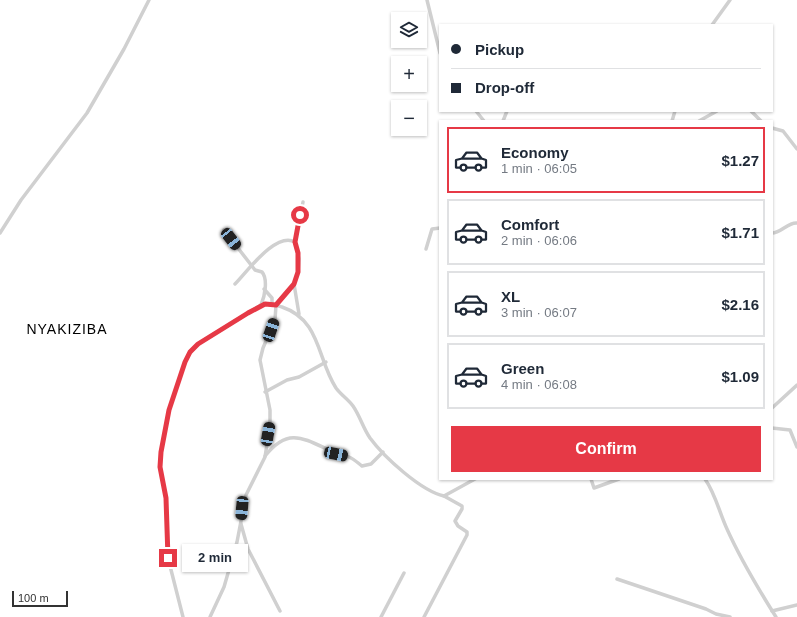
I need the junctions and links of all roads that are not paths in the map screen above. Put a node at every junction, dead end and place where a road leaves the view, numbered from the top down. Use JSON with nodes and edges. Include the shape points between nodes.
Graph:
{"nodes":[{"id":1,"x":149,"y":0,"type":"edge"},
{"id":2,"x":427,"y":0,"type":"edge"},
{"id":3,"x":730,"y":0,"type":"edge"},
{"id":4,"x":713,"y":24,"type":"edge"},
{"id":5,"x":439,"y":49,"type":"edge"},
{"id":6,"x":477,"y":112,"type":"edge"},
{"id":7,"x":715,"y":112,"type":"edge"},
{"id":8,"x":752,"y":112,"type":"edge"},
{"id":9,"x":483,"y":120,"type":"edge"},
{"id":10,"x":701,"y":120,"type":"edge"},
{"id":11,"x":759,"y":120,"type":"edge"},
{"id":12,"x":773,"y":128,"type":"edge"},
{"id":13,"x":797,"y":149,"type":"edge"},
{"id":14,"x":303,"y":202,"type":"dead end"},
{"id":15,"x":797,"y":224,"type":"edge"},
{"id":16,"x":439,"y":228,"type":"edge"},
{"id":17,"x":224,"y":230,"type":"dead end"},
{"id":18,"x":0,"y":232,"type":"edge"},
{"id":19,"x":773,"y":232,"type":"edge"},
{"id":20,"x":295,"y":242,"type":"junction"},
{"id":21,"x":426,"y":249,"type":"dead end"},
{"id":22,"x":252,"y":266,"type":"junction"},
{"id":23,"x":235,"y":284,"type":"dead end"},
{"id":24,"x":294,"y":284,"type":"junction"},
{"id":25,"x":264,"y":289,"type":"junction"},
{"id":26,"x":261,"y":305,"type":"junction"},
{"id":27,"x":274,"y":305,"type":"junction"},
{"id":28,"x":299,"y":314,"type":"junction"},
{"id":29,"x":326,"y":362,"type":"junction"},
{"id":30,"x":797,"y":385,"type":"edge"},
{"id":31,"x":265,"y":392,"type":"junction"},
{"id":32,"x":773,"y":407,"type":"edge"},
{"id":33,"x":773,"y":428,"type":"edge"},
{"id":34,"x":797,"y":447,"type":"edge"},
{"id":35,"x":383,"y":452,"type":"junction"},
{"id":36,"x":265,"y":456,"type":"junction"},
{"id":37,"x":473,"y":480,"type":"edge"},
{"id":38,"x":591,"y":480,"type":"edge"},
{"id":39,"x":616,"y":480,"type":"edge"},
{"id":40,"x":706,"y":480,"type":"edge"},
{"id":41,"x":444,"y":496,"type":"junction"},
{"id":42,"x":241,"y":521,"type":"junction"},
{"id":43,"x":404,"y":573,"type":"dead end"},
{"id":44,"x":617,"y":579,"type":"dead end"},
{"id":45,"x":797,"y":604,"type":"edge"},
{"id":46,"x":280,"y":611,"type":"dead end"},
{"id":47,"x":772,"y":611,"type":"junction"},
{"id":48,"x":720,"y":616,"type":"edge"},
{"id":49,"x":183,"y":617,"type":"edge"},
{"id":50,"x":210,"y":617,"type":"edge"},
{"id":51,"x":382,"y":617,"type":"edge"},
{"id":52,"x":424,"y":617,"type":"edge"},
{"id":53,"x":730,"y":617,"type":"edge"},
{"id":54,"x":776,"y":617,"type":"edge"}],
"edges":[{"from":1,"to":18,"type":"street","via":[[87,113]]},
{"from":2,"to":5,"type":"street"},
{"from":3,"to":4,"type":"street"},
{"from":6,"to":9,"type":"street"},
{"from":7,"to":10,"type":"street"},
{"from":8,"to":11,"type":"street"},
{"from":12,"to":13,"type":"street","via":[[783,131]]},
{"from":14,"to":20,"type":"street"},
{"from":15,"to":19,"type":"street","via":[[793,223]]},
{"from":16,"to":21,"type":"street","via":[[432,229]]},
{"from":17,"to":22,"type":"street"},
{"from":20,"to":22,"type":"street","via":[[286,239],[279,242],[264,252]]},
{"from":20,"to":24,"type":"street","via":[[299,267]]},
{"from":22,"to":23,"type":"street"},
{"from":22,"to":25,"type":"street","via":[[265,275]]},
{"from":24,"to":27,"type":"street"},
{"from":24,"to":28,"type":"street"},
{"from":25,"to":26,"type":"street"},
{"from":25,"to":27,"type":"street","via":[[272,298]]},
{"from":26,"to":27,"type":"street"},
{"from":26,"to":49,"type":"street","via":[[198,344],[190,352],[169,410],[160,467],[166,498],[168,558]]},
{"from":27,"to":28,"type":"street"},
{"from":27,"to":31,"type":"street","via":[[275,320],[260,360]]},
{"from":28,"to":29,"type":"street","via":[[310,329]]},
{"from":29,"to":31,"type":"street"},
{"from":29,"to":35,"type":"street","via":[[335,387],[352,404],[370,438]]},
{"from":30,"to":32,"type":"street"},
{"from":31,"to":36,"type":"street","via":[[270,417]]},
{"from":33,"to":34,"type":"street","via":[[790,430]]},
{"from":35,"to":36,"type":"street","via":[[371,464],[362,466],[350,457],[336,454],[307,439],[288,438],[276,444]]},
{"from":35,"to":41,"type":"street","via":[[400,470],[426,489]]},
{"from":36,"to":42,"type":"street","via":[[246,495]]},
{"from":37,"to":41,"type":"street"},
{"from":38,"to":39,"type":"street","via":[[594,488]]},
{"from":40,"to":47,"type":"street","via":[[716,497],[726,527]]},
{"from":41,"to":52,"type":"street","via":[[462,506],[455,521],[456,525],[467,533]]},
{"from":42,"to":46,"type":"street","via":[[248,549]]},
{"from":42,"to":50,"type":"street","via":[[224,587]]},
{"from":43,"to":51,"type":"street"},
{"from":44,"to":48,"type":"street"},
{"from":45,"to":47,"type":"street"},
{"from":47,"to":54,"type":"street"},
{"from":48,"to":53,"type":"street"}]}
